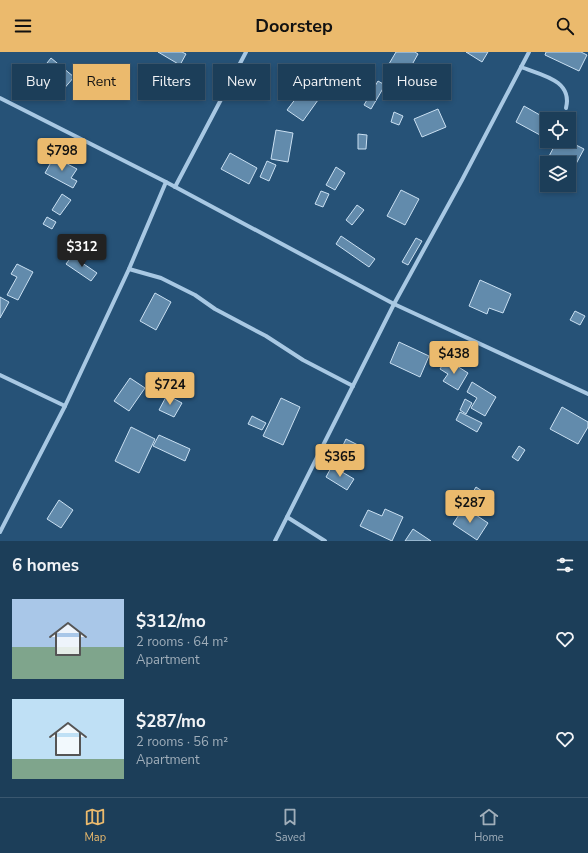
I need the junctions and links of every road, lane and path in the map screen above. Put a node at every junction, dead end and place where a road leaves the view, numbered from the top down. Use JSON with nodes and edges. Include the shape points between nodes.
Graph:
{"nodes":[{"id":1,"x":246,"y":52,"type":"edge"},
{"id":2,"x":529,"y":52,"type":"edge"},
{"id":3,"x":521,"y":67,"type":"junction"},
{"id":4,"x":0,"y":98,"type":"edge"},
{"id":5,"x":566,"y":108,"type":"dead end"},
{"id":6,"x":166,"y":182,"type":"junction"},
{"id":7,"x":175,"y":187,"type":"junction"},
{"id":8,"x":129,"y":269,"type":"junction"},
{"id":9,"x":394,"y":304,"type":"junction"},
{"id":10,"x":0,"y":375,"type":"edge"},
{"id":11,"x":353,"y":386,"type":"junction"},
{"id":12,"x":588,"y":394,"type":"edge"},
{"id":13,"x":65,"y":406,"type":"junction"},
{"id":14,"x":287,"y":517,"type":"junction"},
{"id":15,"x":0,"y":532,"type":"edge"},
{"id":16,"x":275,"y":541,"type":"edge"},
{"id":17,"x":325,"y":541,"type":"edge"}],
"edges":[{"from":1,"to":7,"type":"street"},
{"from":2,"to":3,"type":"street"},
{"from":3,"to":5,"type":"street","via":[[561,85],[568,100]]},
{"from":3,"to":9,"type":"street"},
{"from":4,"to":6,"type":"street"},
{"from":6,"to":7,"type":"street"},
{"from":6,"to":8,"type":"street"},
{"from":7,"to":9,"type":"street"},
{"from":8,"to":11,"type":"street","via":[[161,278],[195,295],[215,310]]},
{"from":8,"to":13,"type":"street"},
{"from":9,"to":11,"type":"street"},
{"from":9,"to":12,"type":"street"},
{"from":10,"to":13,"type":"street"},
{"from":11,"to":14,"type":"street"},
{"from":13,"to":15,"type":"street"},
{"from":14,"to":16,"type":"street"},
{"from":14,"to":17,"type":"street"}]}
